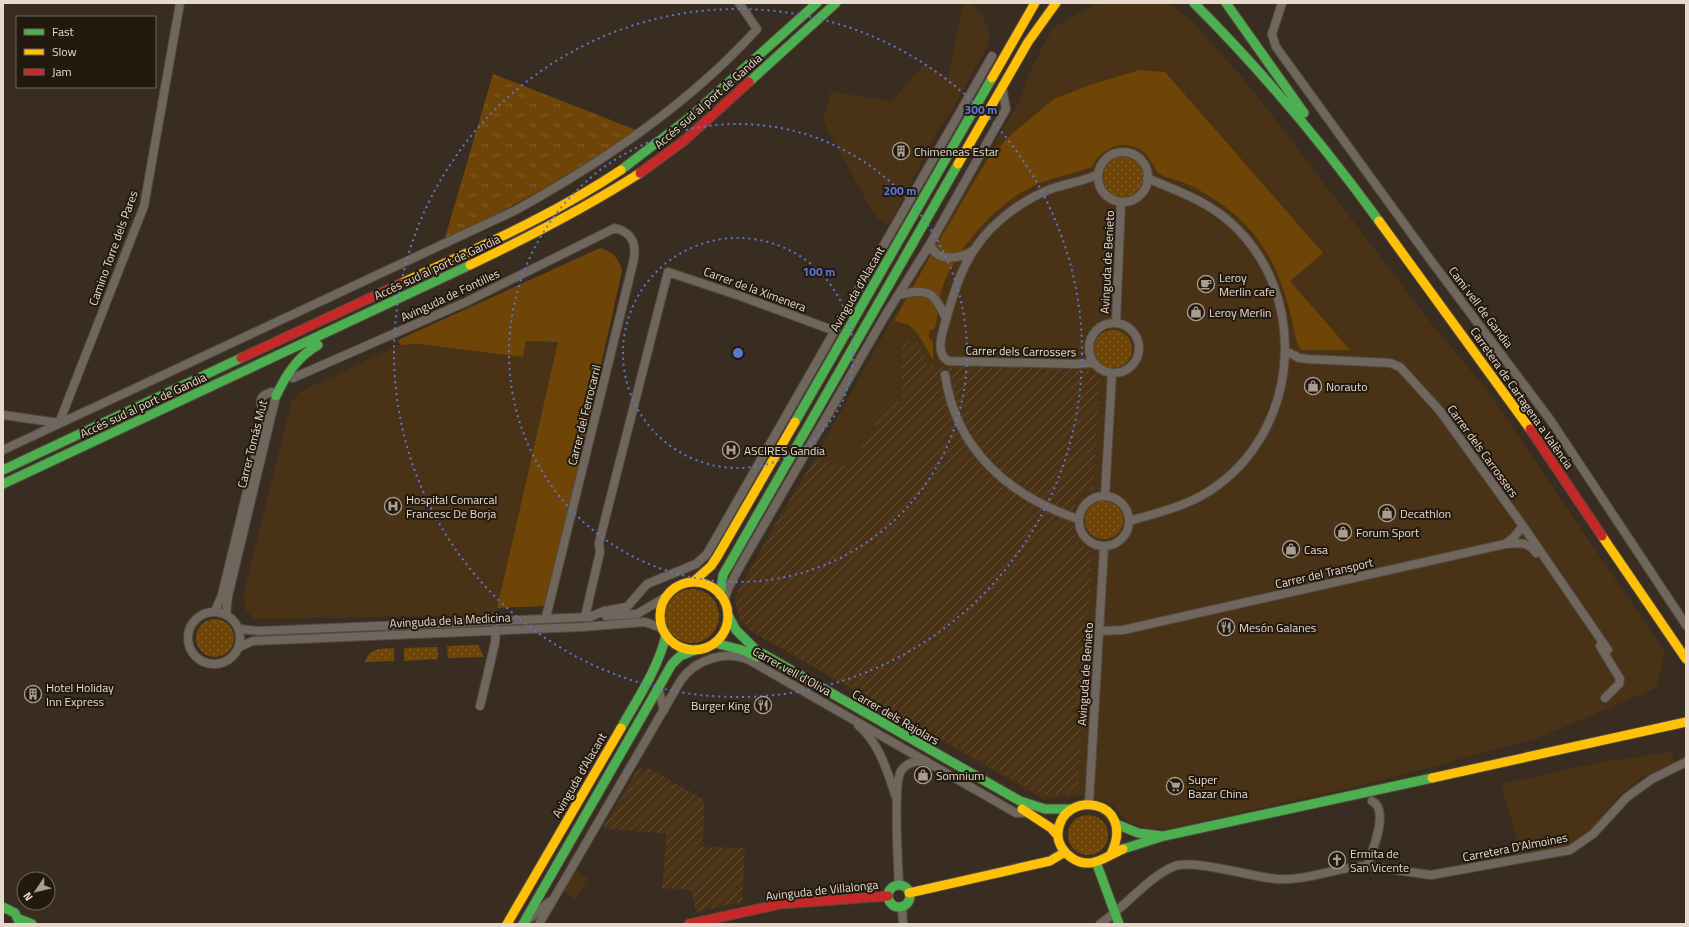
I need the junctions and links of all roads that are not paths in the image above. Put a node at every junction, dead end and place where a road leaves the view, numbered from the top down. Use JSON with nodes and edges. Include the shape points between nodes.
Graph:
{"nodes":[{"id":1,"x":180,"y":3,"type":"edge"},
{"id":2,"x":739,"y":3,"type":"edge"},
{"id":3,"x":817,"y":3,"type":"edge"},
{"id":4,"x":836,"y":3,"type":"edge"},
{"id":5,"x":1035,"y":3,"type":"edge"},
{"id":6,"x":1056,"y":3,"type":"edge"},
{"id":7,"x":1194,"y":3,"type":"edge"},
{"id":8,"x":1226,"y":3,"type":"edge"},
{"id":9,"x":1282,"y":3,"type":"edge"},
{"id":10,"x":1213,"y":9,"type":"dead end"},
{"id":11,"x":992,"y":56,"type":"dead end"},
{"id":12,"x":1002,"y":87,"type":"junction"},
{"id":13,"x":1315,"y":138,"type":"junction"},
{"id":14,"x":1331,"y":156,"type":"junction"},
{"id":15,"x":1098,"y":174,"type":"junction"},
{"id":16,"x":1147,"y":178,"type":"junction"},
{"id":17,"x":1122,"y":202,"type":"junction"},
{"id":18,"x":615,"y":228,"type":"joint"},
{"id":19,"x":930,"y":244,"type":"junction"},
{"id":20,"x":974,"y":250,"type":"junction"},
{"id":21,"x":442,"y":278,"type":"junction"},
{"id":22,"x":899,"y":295,"type":"junction"},
{"id":23,"x":946,"y":319,"type":"junction"},
{"id":24,"x":1116,"y":323,"type":"junction"},
{"id":25,"x":835,"y":331,"type":"junction"},
{"id":26,"x":1286,"y":351,"type":"junction"},
{"id":27,"x":1094,"y":363,"type":"junction"},
{"id":28,"x":1112,"y":373,"type":"junction"},
{"id":29,"x":945,"y":375,"type":"dead end"},
{"id":30,"x":293,"y":378,"type":"dead end"},
{"id":31,"x":276,"y":396,"type":"junction"},
{"id":32,"x":3,"y":415,"type":"edge"},
{"id":33,"x":59,"y":423,"type":"junction"},
{"id":34,"x":3,"y":450,"type":"edge"},
{"id":35,"x":3,"y":470,"type":"edge"},
{"id":36,"x":3,"y":484,"type":"edge"},
{"id":37,"x":1105,"y":496,"type":"junction"},
{"id":38,"x":1078,"y":519,"type":"junction"},
{"id":39,"x":1129,"y":521,"type":"junction"},
{"id":40,"x":1523,"y":526,"type":"junction"},
{"id":41,"x":1505,"y":544,"type":"junction"},
{"id":42,"x":1104,"y":547,"type":"junction"},
{"id":43,"x":696,"y":564,"type":"joint"},
{"id":44,"x":693,"y":582,"type":"junction"},
{"id":45,"x":666,"y":597,"type":"junction"},
{"id":46,"x":722,"y":598,"type":"junction"},
{"id":47,"x":215,"y":611,"type":"junction"},
{"id":48,"x":226,"y":614,"type":"junction"},
{"id":49,"x":728,"y":615,"type":"junction"},
{"id":50,"x":546,"y":617,"type":"junction"},
{"id":51,"x":588,"y":617,"type":"junction"},
{"id":52,"x":1686,"y":625,"type":"edge"},
{"id":53,"x":240,"y":629,"type":"junction"},
{"id":54,"x":496,"y":629,"type":"junction"},
{"id":55,"x":1100,"y":631,"type":"junction"},
{"id":56,"x":664,"y":632,"type":"junction"},
{"id":57,"x":715,"y":643,"type":"junction"},
{"id":58,"x":240,"y":647,"type":"junction"},
{"id":59,"x":695,"y":650,"type":"junction"},
{"id":60,"x":1608,"y":650,"type":"dead end"},
{"id":61,"x":1686,"y":660,"type":"edge"},
{"id":62,"x":658,"y":687,"type":"junction"},
{"id":63,"x":1605,"y":698,"type":"dead end"},
{"id":64,"x":480,"y":706,"type":"dead end"},
{"id":65,"x":664,"y":710,"type":"junction"},
{"id":66,"x":846,"y":715,"type":"junction"},
{"id":67,"x":1686,"y":722,"type":"edge"},
{"id":68,"x":926,"y":761,"type":"junction"},
{"id":69,"x":1686,"y":762,"type":"edge"},
{"id":70,"x":897,"y":800,"type":"junction"},
{"id":71,"x":1372,"y":801,"type":"dead end"},
{"id":72,"x":1089,"y":803,"type":"junction"},
{"id":73,"x":1070,"y":810,"type":"junction"},
{"id":74,"x":1032,"y":814,"type":"junction"},
{"id":75,"x":1116,"y":824,"type":"junction"},
{"id":76,"x":1058,"y":836,"type":"junction"},
{"id":77,"x":1164,"y":836,"type":"junction"},
{"id":78,"x":1065,"y":852,"type":"junction"},
{"id":79,"x":1111,"y":854,"type":"junction"},
{"id":80,"x":1096,"y":862,"type":"junction"},
{"id":81,"x":1367,"y":866,"type":"junction"},
{"id":82,"x":899,"y":885,"type":"junction"},
{"id":83,"x":909,"y":893,"type":"junction"},
{"id":84,"x":888,"y":896,"type":"junction"},
{"id":85,"x":551,"y":901,"type":"junction"},
{"id":86,"x":902,"y":906,"type":"junction"},
{"id":87,"x":3,"y":907,"type":"edge"},
{"id":88,"x":1114,"y":913,"type":"junction"},
{"id":89,"x":19,"y":922,"type":"edge"},
{"id":90,"x":32,"y":924,"type":"edge"},
{"id":91,"x":507,"y":924,"type":"edge"},
{"id":92,"x":523,"y":924,"type":"edge"},
{"id":93,"x":539,"y":924,"type":"edge"},
{"id":94,"x":689,"y":924,"type":"edge"},
{"id":95,"x":903,"y":924,"type":"edge"},
{"id":96,"x":1100,"y":924,"type":"edge"},
{"id":97,"x":1119,"y":924,"type":"edge"}],
"edges":[{"from":1,"to":33,"type":"street","name":"Camino Torre dels Pares","via":[[144,206]]},
{"from":2,"to":33,"type":"street","via":[[757,29],[730,58],[659,119],[574,177],[516,210]]},
{"from":3,"to":35,"type":"main road","name":"Accés sud al port de Gandia","via":[[676,130],[580,196],[494,240]]},
{"from":4,"to":21,"type":"main road","name":"Accés sud al port de Gandia","via":[[703,124],[652,164],[598,200]]},
{"from":5,"to":44,"type":"main road","name":"Avinguda d'Alacant","via":[[712,566]]},
{"from":6,"to":12,"type":"main road","via":[[1028,42]]},
{"from":7,"to":13,"type":"main road","via":[[1222,31]]},
{"from":8,"to":14,"type":"main road","via":[[1318,132]]},
{"from":9,"to":52,"type":"street","name":"Camí vell de Gandia","via":[[1272,34],[1280,53],[1551,421]]},
{"from":10,"to":13,"type":"main road","via":[[1252,53]]},
{"from":11,"to":25,"type":"street","name":"Avinguda d'Alacant"},
{"from":12,"to":19,"type":"street","via":[[1006,109]]},
{"from":12,"to":46,"type":"main road","via":[[723,575]]},
{"from":13,"to":14,"type":"main road"},
{"from":14,"to":61,"type":"main road","name":"Carretera de Cartagena a València","via":[[1518,412]]},
{"from":15,"to":16,"type":"street","via":[[1106,158],[1127,152],[1141,160],[1147,171]]},
{"from":15,"to":17,"type":"street","via":[[1102,191],[1108,197]]},
{"from":15,"to":20,"type":"street","via":[[1059,186],[1026,202],[999,222]]},
{"from":16,"to":17,"type":"street","via":[[1146,186],[1136,198]]},
{"from":16,"to":26,"type":"street","via":[[1202,201],[1229,221],[1247,240],[1261,260],[1276,290]]},
{"from":17,"to":24,"type":"street","name":"Avinguda de Benieto"},
{"from":18,"to":30,"type":"street","name":"Avinguda de Fontilles","via":[[466,302]]},
{"from":18,"to":50,"type":"street","name":"Carrer del Ferrocarril","via":[[630,235],[636,251]]},
{"from":19,"to":20,"type":"street","via":[[934,252],[945,257],[966,255]]},
{"from":19,"to":22,"type":"street"},
{"from":20,"to":23,"type":"street","via":[[958,284]]},
{"from":21,"to":31,"type":"main road","via":[[300,356],[290,368]]},
{"from":21,"to":36,"type":"main road","name":"Accés sud al port de Gandia"},
{"from":22,"to":23,"type":"street","via":[[914,290],[928,293],[940,305]]},
{"from":22,"to":46,"type":"street"},
{"from":23,"to":27,"type":"street","name":"Carrer dels Carrossers","via":[[942,332],[941,353],[948,361]]},
{"from":24,"to":27,"type":"street","via":[[1108,324],[1094,333],[1089,348]]},
{"from":24,"to":28,"type":"street","via":[[1134,334],[1139,348],[1135,362],[1130,368]]},
{"from":25,"to":43,"type":"street","name":"Avinguda d'Alacant","via":[[707,554]]},
{"from":25,"to":51,"type":"street","name":"Carrer de la Ximenera","via":[[668,272],[599,543],[600,552]]},
{"from":26,"to":39,"type":"street","via":[[1282,384],[1269,422],[1257,444],[1239,466],[1220,484],[1190,502]]},
{"from":26,"to":40,"type":"street","name":"Carrer dels Carrossers","via":[[1308,360],[1390,363],[1400,367],[1440,411]]},
{"from":27,"to":28,"type":"street"},
{"from":28,"to":37,"type":"street"},
{"from":29,"to":38,"type":"street","via":[[958,421],[986,462],[1004,481],[1027,497]]},
{"from":31,"to":47,"type":"street","name":"Carrer Tomás Mut","via":[[272,392],[264,394],[261,398],[264,422],[222,595]]},
{"from":31,"to":48,"type":"street","name":"Carrer Tomás Mut","via":[[228,596]]},
{"from":32,"to":33,"type":"street"},
{"from":33,"to":34,"type":"street"},
{"from":37,"to":38,"type":"street","via":[[1098,496],[1084,504]]},
{"from":37,"to":39,"type":"street","via":[[1120,501]]},
{"from":38,"to":42,"type":"street","via":[[1079,527],[1088,541]]},
{"from":39,"to":42,"type":"street","via":[[1122,539]]},
{"from":40,"to":41,"type":"street"},
{"from":40,"to":60,"type":"street","name":"Carrer dels Carrossers"},
{"from":41,"to":55,"type":"street","name":"Carrer del Transport","via":[[1123,630]]},
{"from":41,"to":63,"type":"street","via":[[1529,545],[1605,653],[1620,679],[1619,684]]},
{"from":42,"to":55,"type":"street","name":"Avinguda de Benieto"},
{"from":43,"to":51,"type":"street","name":"Avinguda de la Medicina","via":[[647,584],[627,607]]},
{"from":44,"to":45,"type":"main road","via":[[678,586]]},
{"from":44,"to":46,"type":"main road","via":[[712,588]]},
{"from":45,"to":51,"type":"street","name":"Avinguda de la Medicina","via":[[637,614]]},
{"from":45,"to":56,"type":"main road","via":[[660,612]]},
{"from":46,"to":49,"type":"main road"},
{"from":47,"to":48,"type":"street"},
{"from":47,"to":58,"type":"street","via":[[201,614],[191,624],[188,639],[193,653],[203,662],[221,663],[235,654]]},
{"from":48,"to":53,"type":"street"},
{"from":49,"to":57,"type":"main road","via":[[722,635]]},
{"from":49,"to":73,"type":"main road","name":"Carrer dels Rajolars","via":[[739,636],[756,650],[1013,797],[1034,808]]},
{"from":50,"to":51,"type":"street","name":"Avinguda de la Medicina"},
{"from":50,"to":53,"type":"street","name":"Avinguda de la Medicina"},
{"from":53,"to":58,"type":"street"},
{"from":54,"to":56,"type":"street","name":"Avinguda de la Medicina","via":[[645,622]]},
{"from":54,"to":58,"type":"street","name":"Avinguda de la Medicina","via":[[253,640]]},
{"from":54,"to":64,"type":"street"},
{"from":55,"to":72,"type":"street","name":"Avinguda de Benieto"},
{"from":56,"to":59,"type":"main road","via":[[678,646]]},
{"from":56,"to":91,"type":"main road","name":"Avinguda d'Alacant","via":[[662,652],[645,686]]},
{"from":57,"to":59,"type":"main road"},
{"from":57,"to":74,"type":"main road","name":"Carrer dels Rajolars","via":[[748,652]]},
{"from":59,"to":62,"type":"main road","name":"Avinguda d'Alacant","via":[[680,656],[672,664]]},
{"from":62,"to":65,"type":"street"},
{"from":62,"to":92,"type":"main road","name":"Avinguda d'Alacant"},
{"from":65,"to":66,"type":"street","name":"Carrer vell d'Oliva","via":[[681,680],[694,667],[715,658],[732,656],[749,660]]},
{"from":65,"to":85,"type":"street","name":"Carrer vell d'Oliva"},
{"from":66,"to":68,"type":"street","name":"Carrer vell d'Oliva"},
{"from":66,"to":70,"type":"street","via":[[873,741]]},
{"from":67,"to":77,"type":"main road"},
{"from":68,"to":70,"type":"street","via":[[912,762],[901,771]]},
{"from":68,"to":74,"type":"street","name":"Carrer vell d'Oliva","via":[[1016,813]]},
{"from":69,"to":81,"type":"street","name":"Carretera D'Almoines","via":[[1643,785],[1626,798],[1593,834],[1570,850],[1431,875]]},
{"from":70,"to":82,"type":"street"},
{"from":71,"to":81,"type":"street","via":[[1379,808],[1379,823]]},
{"from":72,"to":73,"type":"main road"},
{"from":72,"to":75,"type":"main road","via":[[1108,812]]},
{"from":73,"to":76,"type":"main road","via":[[1061,821]]},
{"from":74,"to":76,"type":"main road","name":"Carrer dels Rajolars"},
{"from":75,"to":77,"type":"main road","via":[[1138,833]]},
{"from":75,"to":79,"type":"main road","via":[[1118,836]]},
{"from":76,"to":78,"type":"main road"},
{"from":77,"to":79,"type":"main road"},
{"from":78,"to":80,"type":"main road","via":[[1078,862]]},
{"from":78,"to":83,"type":"main road","via":[[1050,862]]},
{"from":79,"to":80,"type":"main road"},
{"from":80,"to":88,"type":"main road"},
{"from":81,"to":88,"type":"street","name":"Carretera D'Almoines","via":[[1282,879],[1183,864],[1167,870]]},
{"from":82,"to":83,"type":"main road","via":[[906,888]]},
{"from":82,"to":84,"type":"main road","via":[[891,888]]},
{"from":83,"to":86,"type":"main road","via":[[908,900]]},
{"from":84,"to":86,"type":"main road","via":[[894,905]]},
{"from":84,"to":94,"type":"main road","name":"Avinguda de Villalonga","via":[[781,904]]},
{"from":85,"to":92,"type":"street","name":"Carrer vell d'Oliva"},
{"from":85,"to":93,"type":"street","name":"Carrer vell d'Oliva"},
{"from":86,"to":95,"type":"street"},
{"from":87,"to":89,"type":"main road","via":[[15,913]]},
{"from":88,"to":96,"type":"street","name":"Carretera D'Almoines"},
{"from":88,"to":97,"type":"main road"},
{"from":89,"to":90,"type":"main road"}]}
